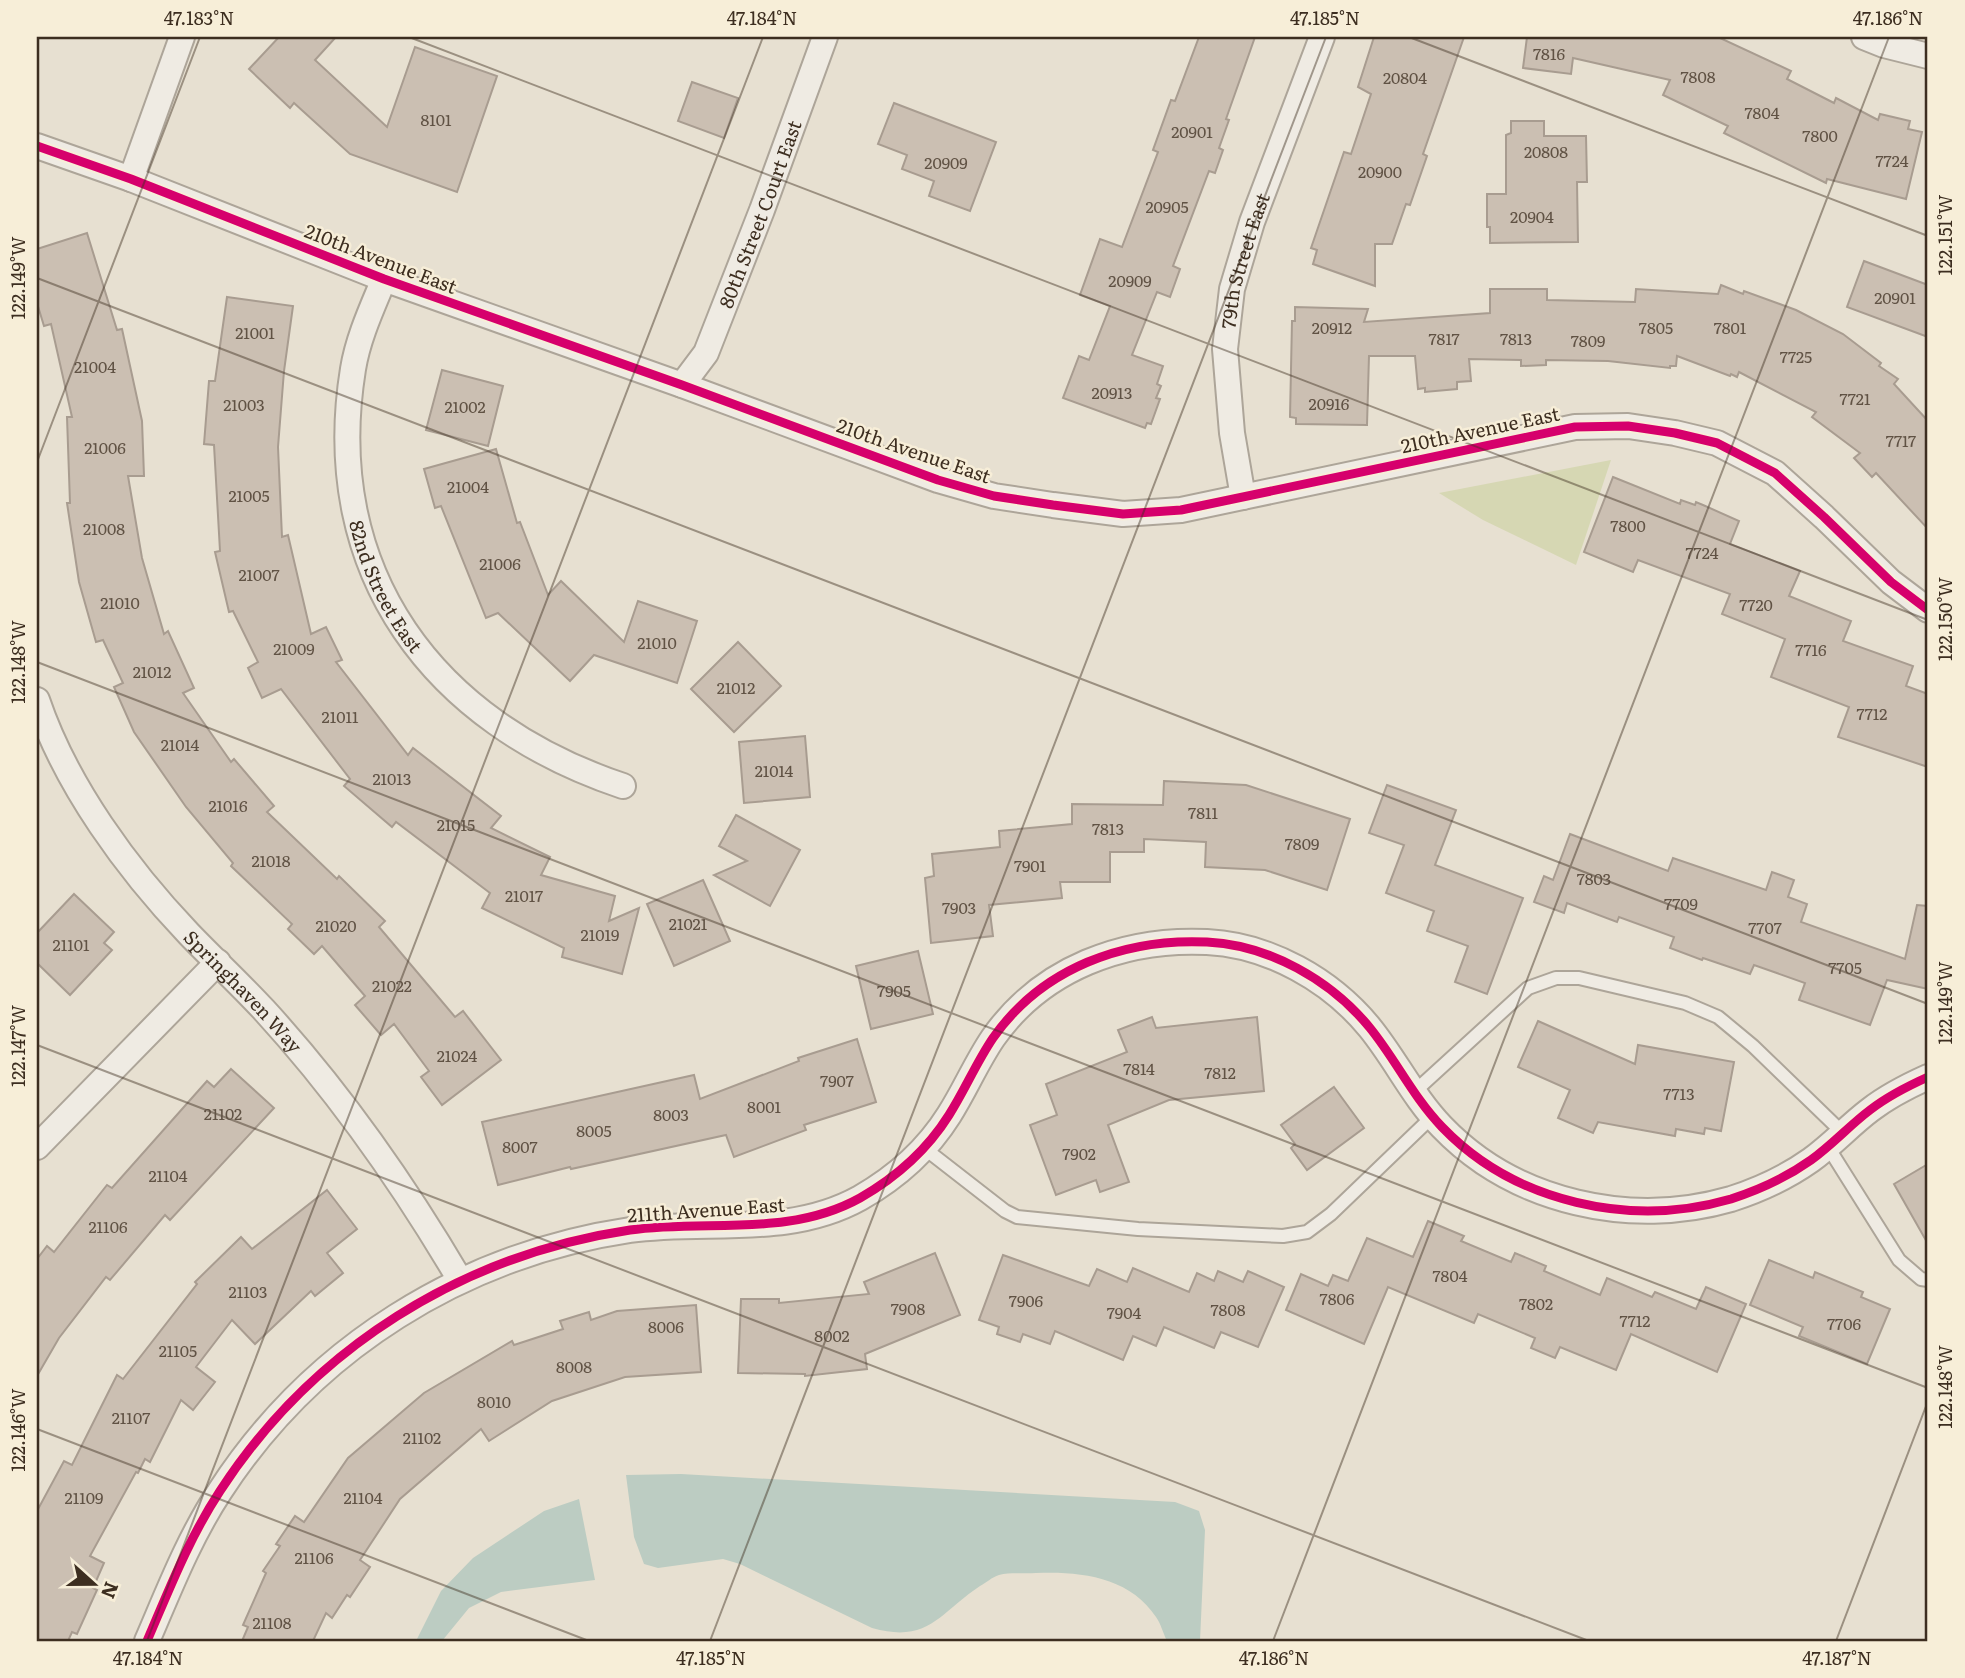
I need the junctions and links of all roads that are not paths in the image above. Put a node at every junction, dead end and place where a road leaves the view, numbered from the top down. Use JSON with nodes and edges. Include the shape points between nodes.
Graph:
{"nodes":[{"id":1,"x":182,"y":37,"type":"edge"},
{"id":2,"x":825,"y":37,"type":"edge"},
{"id":3,"x":1322,"y":37,"type":"edge"},
{"id":4,"x":1864,"y":37,"type":"edge"},
{"id":5,"x":1928,"y":56,"type":"edge"},
{"id":6,"x":37,"y":146,"type":"edge"},
{"id":7,"x":131,"y":179,"type":"junction"},
{"id":8,"x":384,"y":279,"type":"junction"},
{"id":9,"x":682,"y":385,"type":"junction"},
{"id":10,"x":1243,"y":497,"type":"junction"},
{"id":11,"x":1928,"y":610,"type":"edge"},
{"id":12,"x":37,"y":701,"type":"edge"},
{"id":13,"x":623,"y":786,"type":"dead end"},
{"id":14,"x":218,"y":962,"type":"junction"},
{"id":15,"x":1928,"y":1077,"type":"edge"},
{"id":16,"x":1413,"y":1093,"type":"junction"},
{"id":17,"x":1433,"y":1116,"type":"junction"},
{"id":18,"x":1835,"y":1140,"type":"junction"},
{"id":19,"x":37,"y":1147,"type":"edge"},
{"id":20,"x":924,"y":1148,"type":"junction"},
{"id":21,"x":460,"y":1280,"type":"junction"},
{"id":22,"x":1928,"y":1280,"type":"edge"},
{"id":23,"x":147,"y":1641,"type":"edge"}],
"edges":[{"from":1,"to":7,"type":"street"},
{"from":2,"to":9,"type":"street","name":"80th Street Court East","via":[[706,353]]},
{"from":3,"to":10,"type":"street","name":"79th Street East","via":[[1252,222],[1233,289],[1225,349]]},
{"from":4,"to":5,"type":"street"},
{"from":6,"to":7,"type":"street","name":"210th Avenue East"},
{"from":7,"to":8,"type":"street","name":"210th Avenue East"},
{"from":8,"to":9,"type":"street","name":"210th Avenue East"},
{"from":8,"to":13,"type":"street","name":"82nd Street East","via":[[353,367],[346,427],[349,481],[358,528],[374,574],[420,652],[456,691],[535,749]]},
{"from":9,"to":10,"type":"street","name":"210th Avenue East","via":[[890,464],[994,496],[1123,514],[1181,510]]},
{"from":10,"to":11,"type":"street","name":"210th Avenue East","via":[[1575,427],[1663,431],[1717,443],[1775,473],[1891,582]]},
{"from":12,"to":14,"type":"street","name":"Springhaven Way","via":[[66,766],[97,819],[140,879]]},
{"from":14,"to":19,"type":"street"},
{"from":14,"to":21,"type":"street","name":"Springhaven Way","via":[[335,1094],[388,1164]]},
{"from":15,"to":18,"type":"street","name":"211th Avenue East","via":[[1891,1095]]},
{"from":16,"to":17,"type":"street","name":"211th Avenue East"},
{"from":16,"to":18,"type":"lane","via":[[1528,988],[1556,978],[1579,978],[1685,1003],[1718,1017],[1753,1046]]},
{"from":16,"to":20,"type":"street","name":"211th Avenue East","via":[[1373,1031],[1321,983],[1282,961],[1242,947],[1163,941],[1090,960],[1021,1005],[996,1033],[948,1117]]},
{"from":17,"to":18,"type":"street","name":"211th Avenue East","via":[[1465,1147],[1538,1191],[1586,1205],[1631,1211],[1696,1207],[1736,1197],[1777,1180]]},
{"from":17,"to":20,"type":"lane","via":[[1331,1214],[1307,1232],[1283,1237],[1017,1217]]},
{"from":18,"to":22,"type":"lane","via":[[1899,1260]]},
{"from":20,"to":21,"type":"street","name":"211th Avenue East","via":[[895,1175],[825,1213],[789,1222],[633,1230],[554,1245]]},
{"from":21,"to":23,"type":"street","name":"211th Avenue East","via":[[378,1326],[323,1370],[260,1435],[219,1492],[189,1545]]}]}
